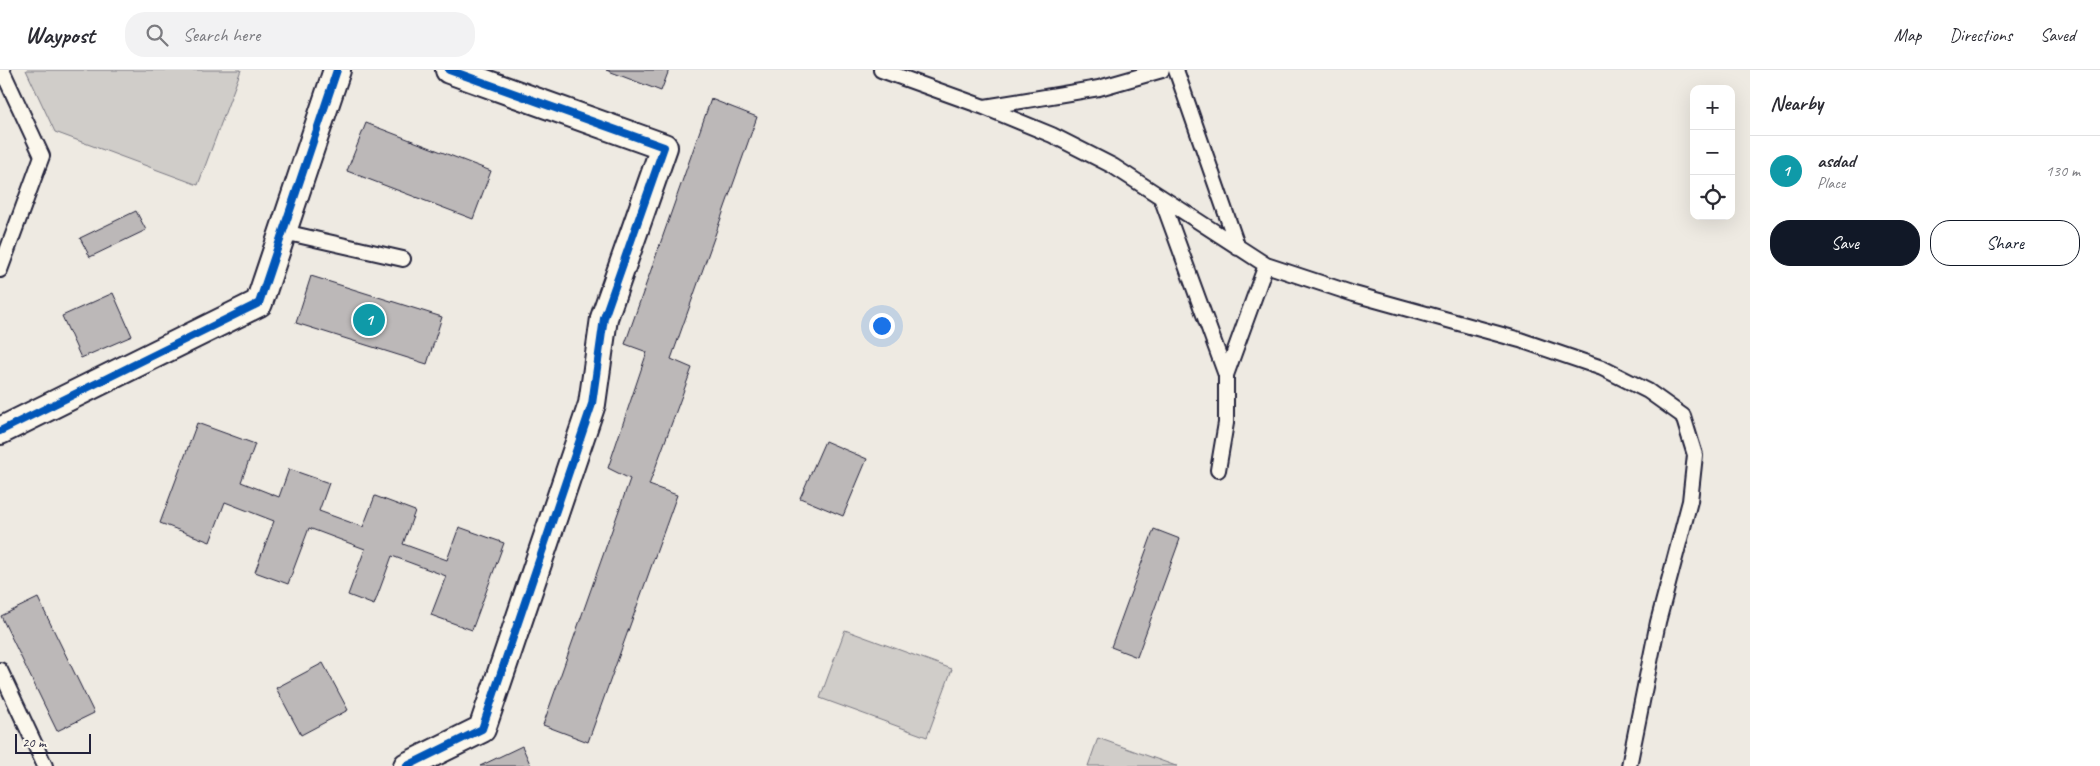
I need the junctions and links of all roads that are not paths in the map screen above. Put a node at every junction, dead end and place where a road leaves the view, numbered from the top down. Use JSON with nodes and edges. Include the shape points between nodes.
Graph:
{"nodes":[{"id":1,"x":2,"y":70,"type":"edge"},
{"id":2,"x":337,"y":70,"type":"edge"},
{"id":3,"x":449,"y":70,"type":"edge"},
{"id":4,"x":881,"y":70,"type":"edge"},
{"id":5,"x":1162,"y":70,"type":"edge"},
{"id":6,"x":1176,"y":70,"type":"edge"},
{"id":7,"x":984,"y":107,"type":"junction"},
{"id":8,"x":1161,"y":198,"type":"junction"},
{"id":9,"x":284,"y":232,"type":"junction"},
{"id":10,"x":1238,"y":248,"type":"junction"},
{"id":11,"x":403,"y":259,"type":"dead end"},
{"id":12,"x":1266,"y":265,"type":"junction"},
{"id":13,"x":0,"y":270,"type":"edge"},
{"id":14,"x":1226,"y":375,"type":"junction"},
{"id":15,"x":0,"y":431,"type":"edge"},
{"id":16,"x":1218,"y":470,"type":"dead end"},
{"id":17,"x":0,"y":670,"type":"edge"},
{"id":18,"x":45,"y":766,"type":"edge"},
{"id":19,"x":407,"y":766,"type":"edge"},
{"id":20,"x":1629,"y":766,"type":"edge"}],
"edges":[{"from":1,"to":13,"type":"lane","via":[[42,156]]},
{"from":2,"to":9,"type":"street"},
{"from":3,"to":19,"type":"street","via":[[664,147],[604,318],[592,404],[482,729]]},
{"from":4,"to":7,"type":"lane"},
{"from":5,"to":7,"type":"lane","via":[[1099,88]]},
{"from":6,"to":10,"type":"lane"},
{"from":7,"to":8,"type":"lane","via":[[1052,135],[1112,166]]},
{"from":8,"to":10,"type":"lane"},
{"from":8,"to":14,"type":"lane"},
{"from":9,"to":11,"type":"lane"},
{"from":9,"to":15,"type":"street","via":[[259,303]]},
{"from":10,"to":12,"type":"lane"},
{"from":12,"to":14,"type":"lane"},
{"from":12,"to":20,"type":"lane","via":[[1354,294],[1520,340],[1602,368],[1648,391],[1683,416],[1694,455],[1690,501],[1658,622]]},
{"from":14,"to":16,"type":"lane","via":[[1226,423]]},
{"from":17,"to":18,"type":"lane"}]}
